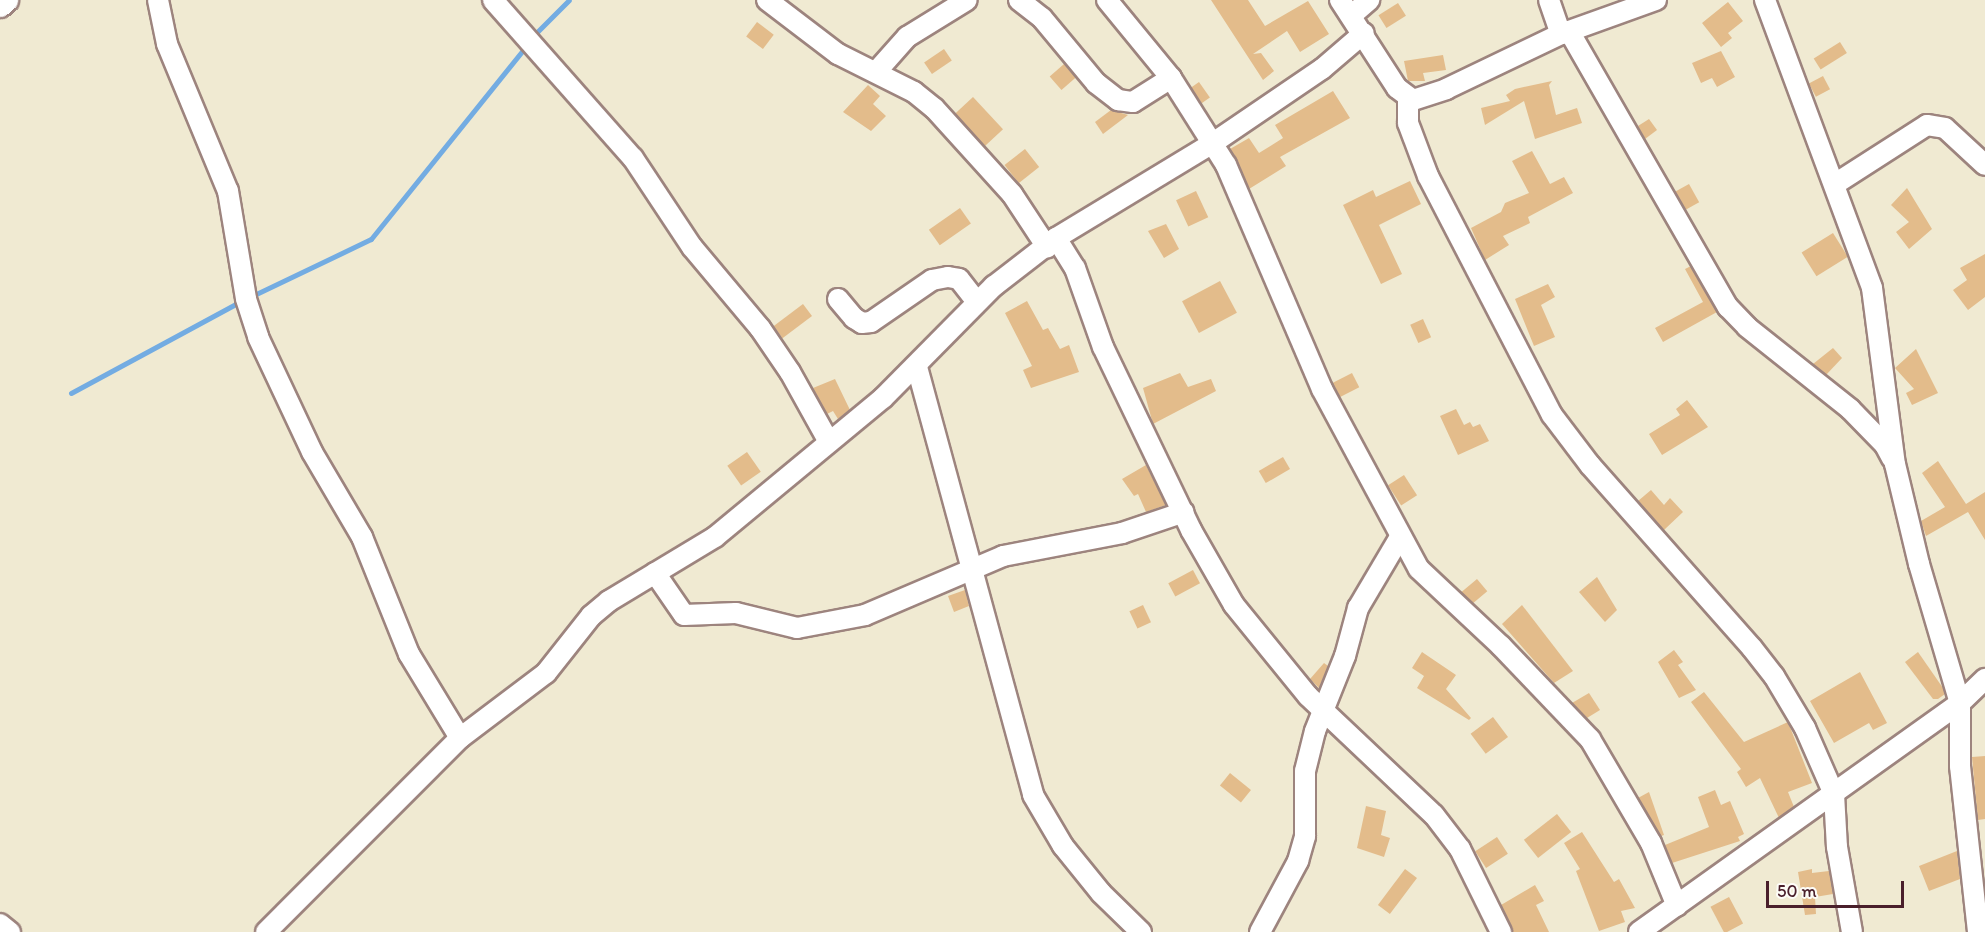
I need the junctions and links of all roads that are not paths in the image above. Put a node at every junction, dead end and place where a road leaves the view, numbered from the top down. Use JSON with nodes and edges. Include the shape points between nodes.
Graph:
{"nodes":[{"id":1,"x":6,"y":0,"type":"edge"},
{"id":2,"x":158,"y":0,"type":"edge"},
{"id":3,"x":493,"y":0,"type":"edge"},
{"id":4,"x":766,"y":0,"type":"edge"},
{"id":5,"x":967,"y":0,"type":"edge"},
{"id":6,"x":1019,"y":0,"type":"edge"},
{"id":7,"x":1107,"y":0,"type":"edge"},
{"id":8,"x":1369,"y":0,"type":"edge"},
{"id":9,"x":1549,"y":0,"type":"edge"},
{"id":10,"x":1656,"y":0,"type":"edge"},
{"id":11,"x":1765,"y":0,"type":"edge"},
{"id":12,"x":0,"y":5,"type":"edge"},
{"id":13,"x":1346,"y":8,"type":"edge"},
{"id":14,"x":1565,"y":32,"type":"junction"},
{"id":15,"x":1364,"y":33,"type":"junction"},
{"id":16,"x":876,"y":72,"type":"junction"},
{"id":17,"x":1171,"y":78,"type":"junction"},
{"id":18,"x":1408,"y":98,"type":"junction"},
{"id":19,"x":1214,"y":143,"type":"junction"},
{"id":20,"x":1985,"y":165,"type":"edge"},
{"id":21,"x":1835,"y":184,"type":"junction"},
{"id":22,"x":1051,"y":243,"type":"junction"},
{"id":23,"x":838,"y":299,"type":"dead end"},
{"id":24,"x":976,"y":302,"type":"junction"},
{"id":25,"x":917,"y":367,"type":"junction"},
{"id":26,"x":829,"y":442,"type":"junction"},
{"id":27,"x":1895,"y":464,"type":"junction"},
{"id":28,"x":1184,"y":512,"type":"junction"},
{"id":29,"x":1400,"y":537,"type":"junction"},
{"id":30,"x":972,"y":569,"type":"junction"},
{"id":31,"x":655,"y":573,"type":"junction"},
{"id":32,"x":1976,"y":691,"type":"edge"},
{"id":33,"x":1324,"y":710,"type":"junction"},
{"id":34,"x":460,"y":738,"type":"junction"},
{"id":35,"x":1834,"y":794,"type":"junction"},
{"id":36,"x":1677,"y":906,"type":"junction"},
{"id":37,"x":0,"y":924,"type":"edge"},
{"id":38,"x":10,"y":932,"type":"edge"},
{"id":39,"x":266,"y":932,"type":"edge"},
{"id":40,"x":1141,"y":932,"type":"edge"},
{"id":41,"x":1260,"y":932,"type":"edge"},
{"id":42,"x":1501,"y":932,"type":"edge"},
{"id":43,"x":1639,"y":932,"type":"edge"},
{"id":44,"x":1852,"y":932,"type":"edge"},
{"id":45,"x":1978,"y":932,"type":"edge"}],
"edges":[{"from":1,"to":12,"type":"street"},
{"from":2,"to":34,"type":"street","via":[[167,44],[228,191],[246,299],[258,337],[312,452],[363,537],[409,654]]},
{"from":3,"to":26,"type":"street","via":[[633,158],[692,247],[766,337]]},
{"from":4,"to":16,"type":"street","via":[[838,54]]},
{"from":5,"to":16,"type":"street","via":[[907,37]]},
{"from":6,"to":17,"type":"street","via":[[1042,18],[1096,83],[1118,100],[1132,102]]},
{"from":7,"to":17,"type":"street"},
{"from":8,"to":13,"type":"street"},
{"from":9,"to":14,"type":"street"},
{"from":10,"to":14,"type":"street"},
{"from":11,"to":21,"type":"street","via":[[1798,97]]},
{"from":13,"to":15,"type":"street"},
{"from":14,"to":18,"type":"street","via":[[1434,94]]},
{"from":14,"to":27,"type":"street","via":[[1728,307],[1747,327],[1850,409],[1885,445]]},
{"from":15,"to":18,"type":"street","via":[[1388,77]]},
{"from":15,"to":19,"type":"street","via":[[1322,69]]},
{"from":16,"to":22,"type":"street","via":[[914,92],[975,149]]},
{"from":17,"to":19,"type":"street"},
{"from":18,"to":35,"type":"street","via":[[1408,123],[1425,168],[1552,415],[1774,676],[1804,728]]},
{"from":19,"to":22,"type":"street"},
{"from":19,"to":29,"type":"street","via":[[1323,389]]},
{"from":20,"to":21,"type":"street","via":[[1945,128],[1927,125]]},
{"from":21,"to":27,"type":"street","via":[[1862,254],[1878,314]]},
{"from":22,"to":24,"type":"street"},
{"from":22,"to":28,"type":"street","via":[[1076,268],[1103,347]]},
{"from":23,"to":24,"type":"street","via":[[854,318],[862,323],[871,322],[932,280],[948,277],[959,279]]},
{"from":24,"to":25,"type":"street"},
{"from":25,"to":26,"type":"street"},
{"from":25,"to":30,"type":"street"},
{"from":26,"to":31,"type":"street","via":[[715,537]]},
{"from":27,"to":32,"type":"street","via":[[1918,564]]},
{"from":28,"to":30,"type":"street","via":[[1122,533],[1003,556]]},
{"from":28,"to":33,"type":"street","via":[[1201,550],[1254,634]]},
{"from":29,"to":33,"type":"street","via":[[1358,608]]},
{"from":29,"to":36,"type":"street","via":[[1427,577],[1501,646],[1590,739],[1651,843]]},
{"from":30,"to":31,"type":"street","via":[[865,615],[797,628],[736,613],[684,615]]},
{"from":30,"to":40,"type":"street","via":[[1033,795],[1063,846],[1101,893]]},
{"from":31,"to":34,"type":"street","via":[[591,616],[546,673]]},
{"from":32,"to":35,"type":"street"},
{"from":32,"to":45,"type":"street","via":[[1960,766]]},
{"from":33,"to":41,"type":"street","via":[[1310,744],[1305,771],[1305,836],[1298,861]]},
{"from":33,"to":42,"type":"street","via":[[1434,815],[1460,849]]},
{"from":34,"to":39,"type":"street"},
{"from":35,"to":36,"type":"street"},
{"from":35,"to":44,"type":"street","via":[[1837,847]]},
{"from":36,"to":43,"type":"street"},
{"from":37,"to":38,"type":"street"}]}
